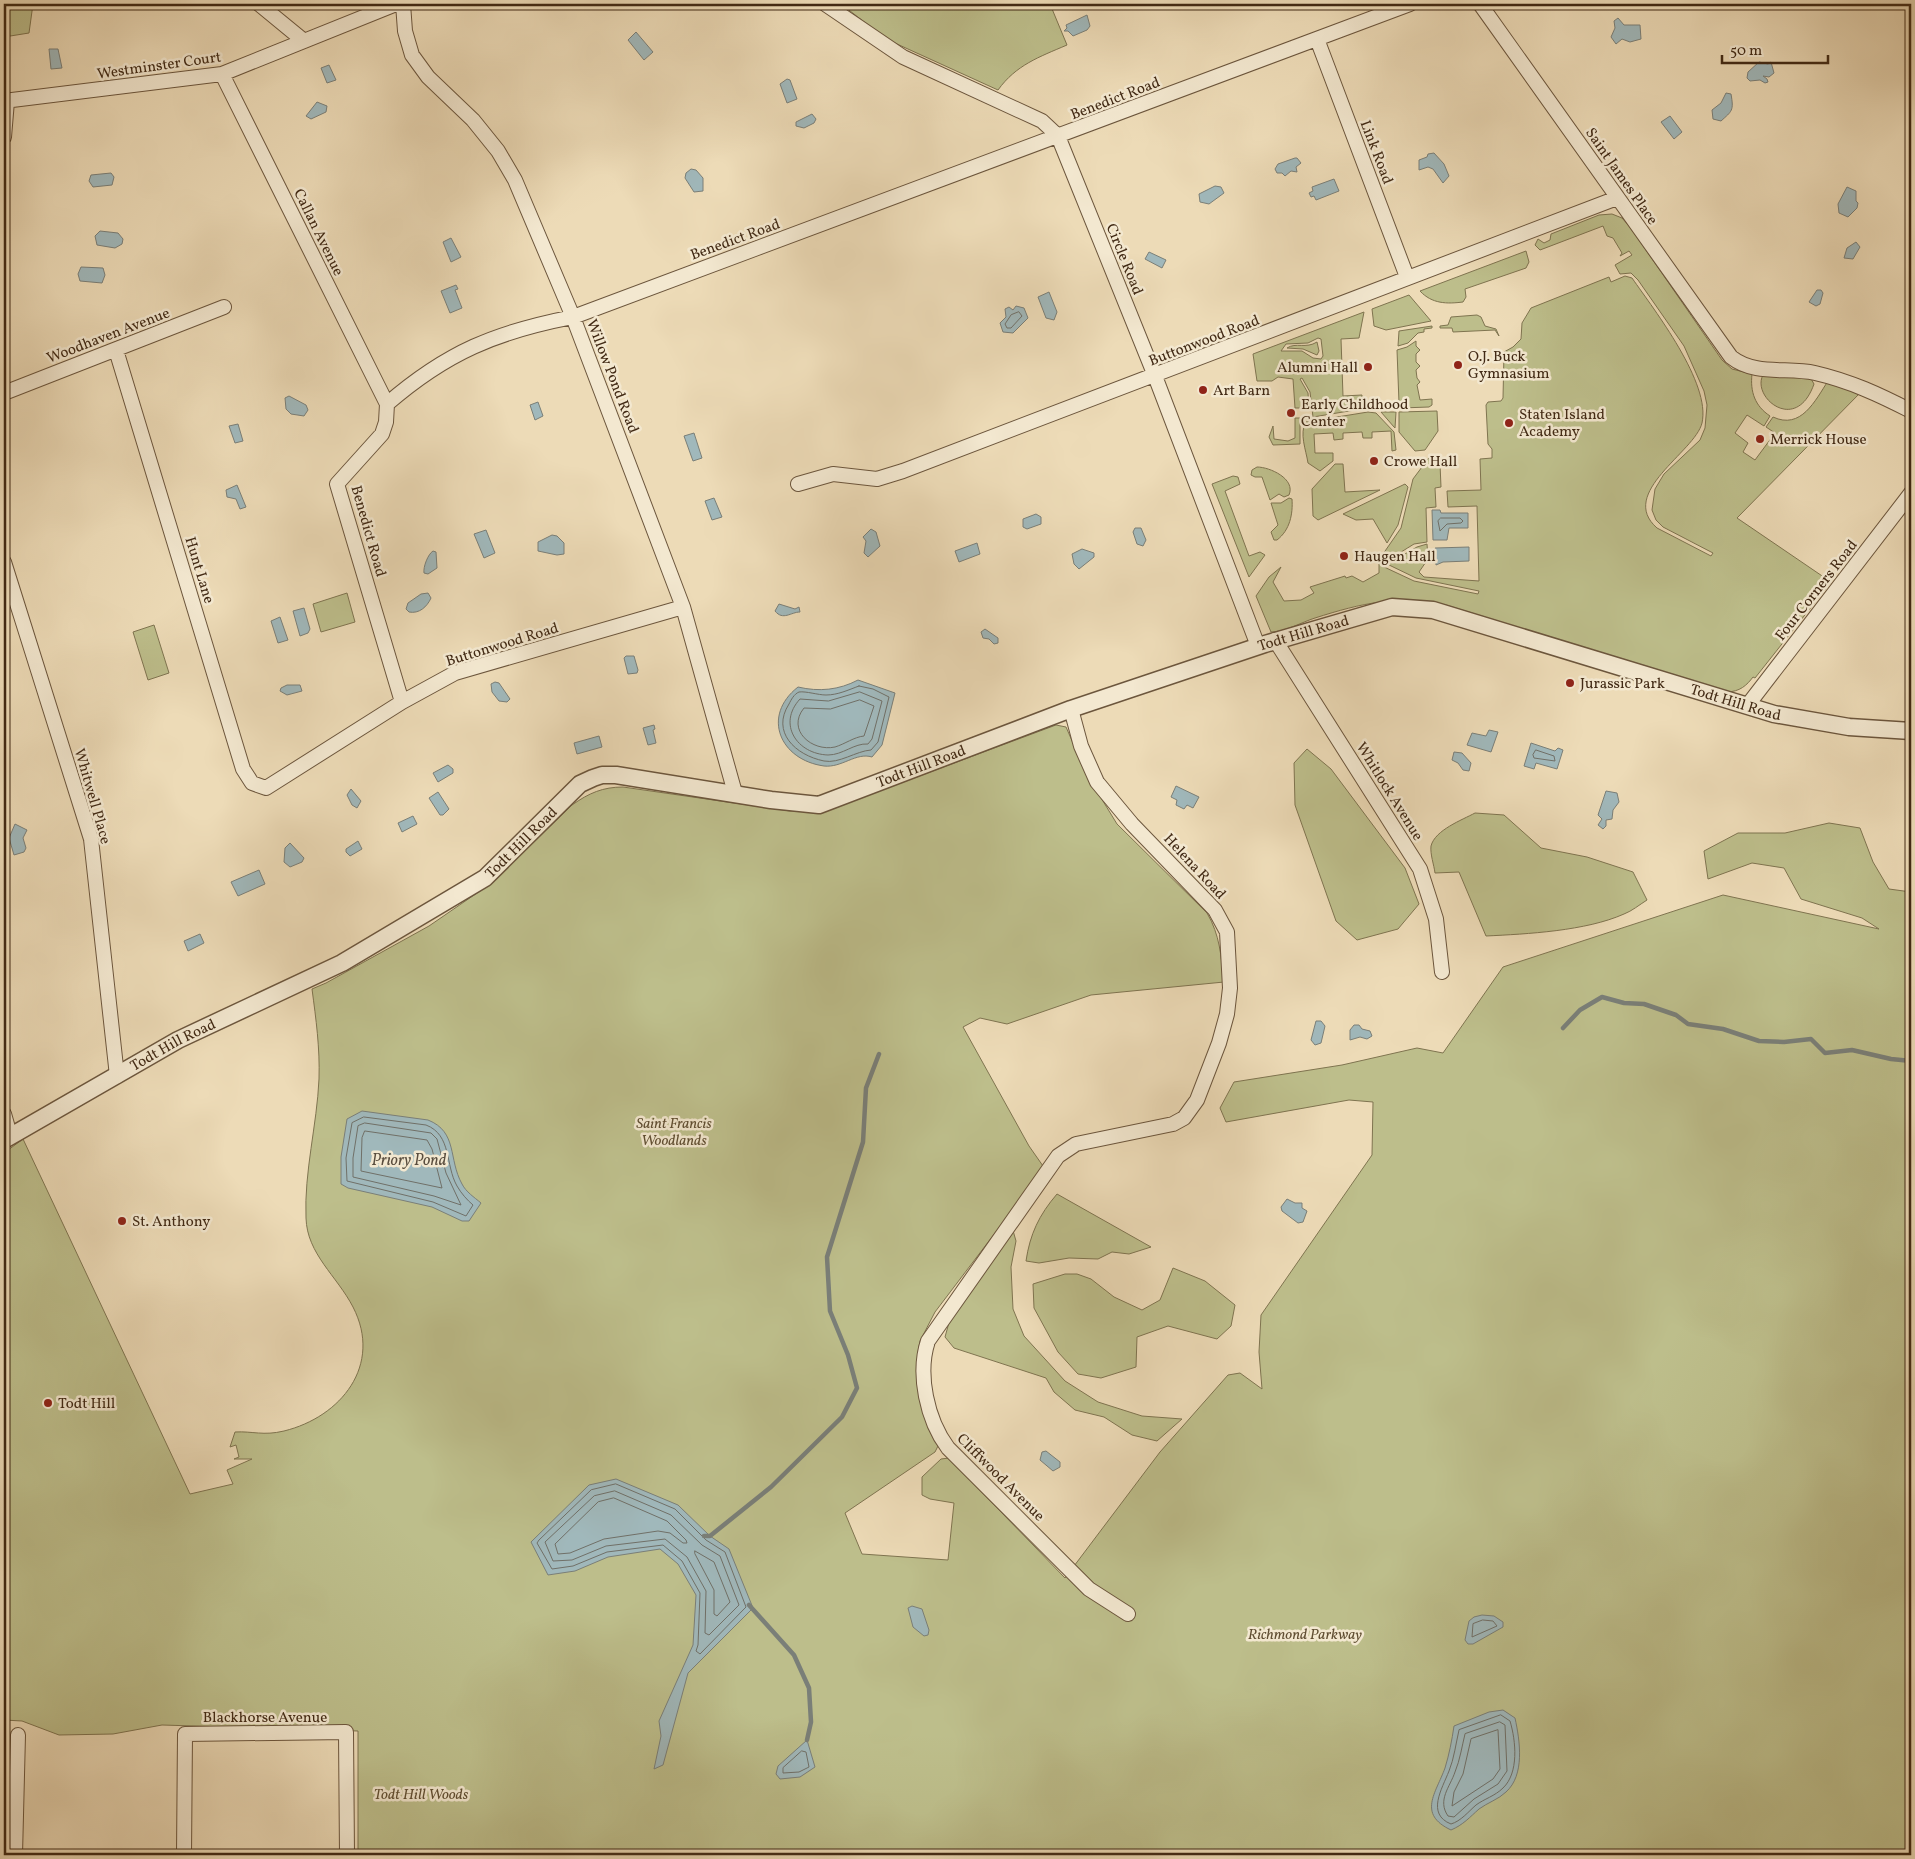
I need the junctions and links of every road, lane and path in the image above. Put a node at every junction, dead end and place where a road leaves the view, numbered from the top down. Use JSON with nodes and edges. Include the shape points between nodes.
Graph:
{"nodes":[{"id":1,"x":259,"y":4,"type":"edge"},
{"id":2,"x":396,"y":4,"type":"edge"},
{"id":3,"x":403,"y":4,"type":"edge"},
{"id":4,"x":825,"y":4,"type":"edge"},
{"id":5,"x":1410,"y":4,"type":"edge"},
{"id":6,"x":1480,"y":4,"type":"edge"},
{"id":7,"x":1317,"y":39,"type":"junction"},
{"id":8,"x":304,"y":42,"type":"junction"},
{"id":9,"x":222,"y":74,"type":"junction"},
{"id":10,"x":5,"y":101,"type":"edge"},
{"id":11,"x":1058,"y":136,"type":"junction"},
{"id":12,"x":4,"y":137,"type":"edge"},
{"id":13,"x":1617,"y":198,"type":"junction"},
{"id":14,"x":1406,"y":277,"type":"junction"},
{"id":15,"x":224,"y":307,"type":"dead end"},
{"id":16,"x":573,"y":317,"type":"junction"},
{"id":17,"x":116,"y":350,"type":"junction"},
{"id":18,"x":1155,"y":376,"type":"junction"},
{"id":19,"x":4,"y":393,"type":"edge"},
{"id":20,"x":387,"y":404,"type":"junction"},
{"id":21,"x":1911,"y":411,"type":"edge"},
{"id":22,"x":798,"y":484,"type":"dead end"},
{"id":23,"x":1911,"y":493,"type":"edge"},
{"id":24,"x":4,"y":562,"type":"edge"},
{"id":25,"x":683,"y":607,"type":"junction"},
{"id":26,"x":1275,"y":640,"type":"junction"},
{"id":27,"x":1258,"y":646,"type":"junction"},
{"id":28,"x":402,"y":702,"type":"junction"},
{"id":29,"x":1747,"y":706,"type":"junction"},
{"id":30,"x":1071,"y":709,"type":"junction"},
{"id":31,"x":1911,"y":731,"type":"edge"},
{"id":32,"x":266,"y":788,"type":"joint"},
{"id":33,"x":735,"y":793,"type":"junction"},
{"id":34,"x":1442,"y":972,"type":"dead end"},
{"id":35,"x":117,"y":1076,"type":"junction"},
{"id":36,"x":4,"y":1114,"type":"edge"},
{"id":37,"x":7,"y":1137,"type":"edge"},
{"id":38,"x":1058,"y":1156,"type":"joint"},
{"id":39,"x":1128,"y":1614,"type":"dead end"},
{"id":40,"x":18,"y":1735,"type":"dead end"},
{"id":41,"x":15,"y":1855,"type":"edge"},
{"id":42,"x":184,"y":1855,"type":"edge"},
{"id":43,"x":347,"y":1855,"type":"edge"}],
"edges":[{"from":1,"to":8,"type":"street"},
{"from":2,"to":8,"type":"street","name":"Westminster Court"},
{"from":3,"to":16,"type":"street","name":"Willow Pond Road","via":[[405,31],[412,54],[428,77],[473,120],[498,151],[515,180]]},
{"from":4,"to":11,"type":"street","name":"Circle Road","via":[[903,57],[1042,121]]},
{"from":5,"to":7,"type":"street","name":"Benedict Road"},
{"from":6,"to":13,"type":"street","name":"Saint James Place"},
{"from":7,"to":11,"type":"street","name":"Benedict Road"},
{"from":7,"to":14,"type":"street","name":"Link Road"},
{"from":8,"to":9,"type":"street","name":"Westminster Court"},
{"from":9,"to":10,"type":"street","name":"Westminster Court"},
{"from":9,"to":20,"type":"street","name":"Callan Avenue"},
{"from":10,"to":12,"type":"street"},
{"from":11,"to":16,"type":"street","name":"Benedict Road"},
{"from":11,"to":18,"type":"street","name":"Circle Road"},
{"from":13,"to":14,"type":"street","name":"Buttonwood Road"},
{"from":13,"to":21,"type":"street","name":"Saint James Place","via":[[1731,357],[1741,365],[1814,373],[1867,389]]},
{"from":14,"to":18,"type":"street","name":"Buttonwood Road"},
{"from":15,"to":17,"type":"street","name":"Woodhaven Avenue"},
{"from":16,"to":20,"type":"street","name":"Benedict Road","via":[[528,326],[467,348],[411,383]]},
{"from":16,"to":25,"type":"street","name":"Willow Pond Road"},
{"from":17,"to":19,"type":"street","name":"Woodhaven Avenue"},
{"from":17,"to":32,"type":"street","name":"Hunt Lane","via":[[243,769],[252,783]]},
{"from":18,"to":22,"type":"street","name":"Buttonwood Road","via":[[886,476],[867,479],[833,474]]},
{"from":18,"to":27,"type":"street","name":"Circle Road"},
{"from":20,"to":28,"type":"street","name":"Benedict Road","via":[[382,434],[337,484]]},
{"from":23,"to":29,"type":"street","name":"Four Corners Road"},
{"from":24,"to":35,"type":"street","name":"Whitwell Place","via":[[91,839]]},
{"from":25,"to":28,"type":"street","name":"Buttonwood Road","via":[[455,673]]},
{"from":25,"to":33,"type":"street","name":"Willow Pond Road"},
{"from":26,"to":27,"type":"street","name":"Todt Hill Road"},
{"from":26,"to":29,"type":"street","name":"Todt Hill Road","via":[[1392,607],[1434,610]]},
{"from":26,"to":34,"type":"street","name":"Whitlock Avenue","via":[[1420,868],[1436,919]]},
{"from":27,"to":30,"type":"street","name":"Todt Hill Road"},
{"from":28,"to":32,"type":"street","name":"Buttonwood Road"},
{"from":29,"to":31,"type":"street","name":"Todt Hill Road","via":[[1849,727]]},
{"from":30,"to":33,"type":"street","name":"Todt Hill Road","via":[[820,805]]},
{"from":30,"to":38,"type":"street","name":"Helena Road","via":[[1081,746],[1097,782],[1132,824],[1215,910],[1228,932],[1230,988],[1227,1014],[1200,1092],[1184,1118],[1173,1124],[1076,1144]]},
{"from":33,"to":35,"type":"street","name":"Todt Hill Road","via":[[616,775],[593,778],[580,784],[485,878],[342,963],[178,1040]]},
{"from":35,"to":37,"type":"street","name":"Todt Hill Road"},
{"from":36,"to":37,"type":"street"},
{"from":38,"to":39,"type":"street","name":"Cliffwood Avenue","via":[[928,1341],[924,1381],[928,1407],[948,1448],[1089,1589]]},
{"from":40,"to":41,"type":"street"},
{"from":42,"to":43,"type":"street","name":"Blackhorse Avenue","via":[[185,1734],[346,1732]]}]}
